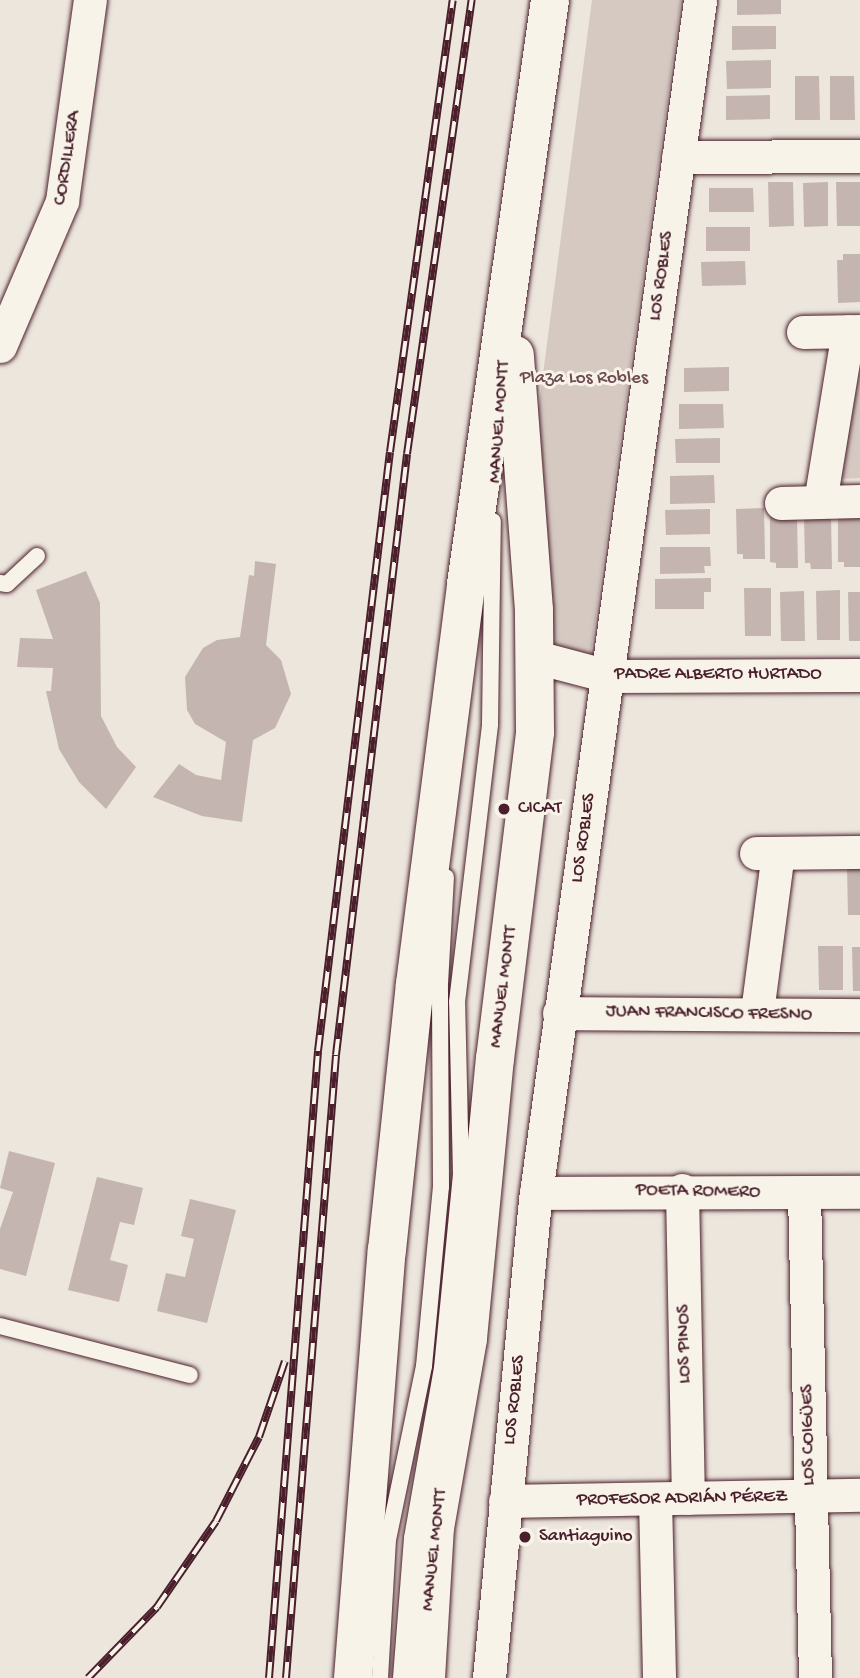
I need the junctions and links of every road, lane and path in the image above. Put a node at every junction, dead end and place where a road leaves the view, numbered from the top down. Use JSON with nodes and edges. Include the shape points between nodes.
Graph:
{"nodes":[{"id":1,"x":90,"y":0,"type":"edge"},
{"id":2,"x":550,"y":0,"type":"edge"},
{"id":3,"x":700,"y":0,"type":"edge"},
{"id":4,"x":860,"y":156,"type":"edge"},
{"id":5,"x":678,"y":157,"type":"junction"},
{"id":6,"x":509,"y":295,"type":"junction"},
{"id":7,"x":803,"y":331,"type":"dead end"},
{"id":8,"x":854,"y":331,"type":"edge"},
{"id":9,"x":0,"y":346,"type":"edge"},
{"id":10,"x":860,"y":501,"type":"edge"},
{"id":11,"x":820,"y":502,"type":"junction"},
{"id":12,"x":781,"y":503,"type":"dead end"},
{"id":13,"x":37,"y":556,"type":"dead end"},
{"id":14,"x":0,"y":583,"type":"edge"},
{"id":15,"x":536,"y":657,"type":"junction"},
{"id":16,"x":860,"y":675,"type":"edge"},
{"id":17,"x":608,"y":676,"type":"junction"},
{"id":18,"x":438,"y":804,"type":"junction"},
{"id":19,"x":860,"y":852,"type":"edge"},
{"id":20,"x":757,"y":1012,"type":"junction"},
{"id":21,"x":559,"y":1013,"type":"junction"},
{"id":22,"x":860,"y":1015,"type":"edge"},
{"id":23,"x":682,"y":1189,"type":"junction"},
{"id":24,"x":860,"y":1192,"type":"edge"},
{"id":25,"x":536,"y":1193,"type":"junction"},
{"id":26,"x":804,"y":1193,"type":"junction"},
{"id":27,"x":0,"y":1326,"type":"edge"},
{"id":28,"x":190,"y":1376,"type":"dead end"},
{"id":29,"x":860,"y":1495,"type":"edge"},
{"id":30,"x":811,"y":1496,"type":"junction"},
{"id":31,"x":688,"y":1498,"type":"junction"},
{"id":32,"x":655,"y":1499,"type":"junction"},
{"id":33,"x":505,"y":1501,"type":"junction"},
{"id":34,"x":353,"y":1678,"type":"edge"},
{"id":35,"x":380,"y":1678,"type":"edge"},
{"id":36,"x":401,"y":1678,"type":"edge"},
{"id":37,"x":426,"y":1678,"type":"edge"},
{"id":38,"x":489,"y":1678,"type":"edge"},
{"id":39,"x":659,"y":1678,"type":"edge"},
{"id":40,"x":815,"y":1678,"type":"edge"}],
"edges":[{"from":1,"to":9,"type":"street","name":"CORDILLERA","via":[[62,201]]},
{"from":2,"to":6,"type":"main road","name":"MANUEL MONTT"},
{"from":3,"to":5,"type":"street","name":"LOS ROBLES"},
{"from":4,"to":5,"type":"street"},
{"from":5,"to":17,"type":"street","name":"LOS ROBLES"},
{"from":6,"to":15,"type":"main road","name":"MANUEL MONTT"},
{"from":6,"to":18,"type":"main road","name":"MANUEL MONTT"},
{"from":6,"to":36,"type":"lane","name":"MANUEL MONTT","via":[[490,565],[490,724],[458,989],[461,1174],[442,1368],[412,1538]]},
{"from":7,"to":8,"type":"street"},
{"from":8,"to":11,"type":"street"},
{"from":10,"to":11,"type":"street"},
{"from":11,"to":12,"type":"street"},
{"from":13,"to":14,"type":"lane","via":[[7,584]]},
{"from":15,"to":17,"type":"street","name":"PADRE ALBERTO HURTADO"},
{"from":15,"to":37,"type":"main road","name":"MANUEL MONTT","via":[[532,764],[493,1073],[465,1361],[435,1528]]},
{"from":16,"to":17,"type":"street","name":"PADRE ALBERTO HURTADO"},
{"from":17,"to":21,"type":"street","name":"LOS ROBLES"},
{"from":18,"to":34,"type":"main road","name":"MANUEL MONTT","via":[[395,1164]]},
{"from":18,"to":35,"type":"lane","name":"MANUEL MONTT","via":[[446,882],[440,984],[440,1187],[424,1366],[388,1540]]},
{"from":19,"to":20,"type":"street","via":[[767,853]]},
{"from":20,"to":21,"type":"street","name":"JUAN FRANCISCO FRESNO"},
{"from":20,"to":22,"type":"street","name":"JUAN FRANCISCO FRESNO"},
{"from":21,"to":25,"type":"street","name":"LOS ROBLES"},
{"from":23,"to":25,"type":"street","name":"POETA ROMERO"},
{"from":23,"to":26,"type":"street","name":"POETA ROMERO"},
{"from":23,"to":31,"type":"street","name":"LOS PINOS"},
{"from":24,"to":26,"type":"street","name":"POETA ROMERO"},
{"from":25,"to":33,"type":"street","name":"LOS ROBLES"},
{"from":26,"to":30,"type":"street","name":"LOS COIGÜES"},
{"from":27,"to":28,"type":"lane"},
{"from":29,"to":30,"type":"street","name":"PROFESOR ADRIÁN PÉREZ"},
{"from":30,"to":31,"type":"street","name":"PROFESOR ADRIÁN PÉREZ"},
{"from":30,"to":40,"type":"street","name":"LOS COIGÜES"},
{"from":31,"to":32,"type":"street","name":"PROFESOR ADRIÁN PÉREZ"},
{"from":32,"to":33,"type":"street","name":"PROFESOR ADRIÁN PÉREZ"},
{"from":32,"to":39,"type":"street"},
{"from":33,"to":38,"type":"street","name":"LOS ROBLES"}]}
